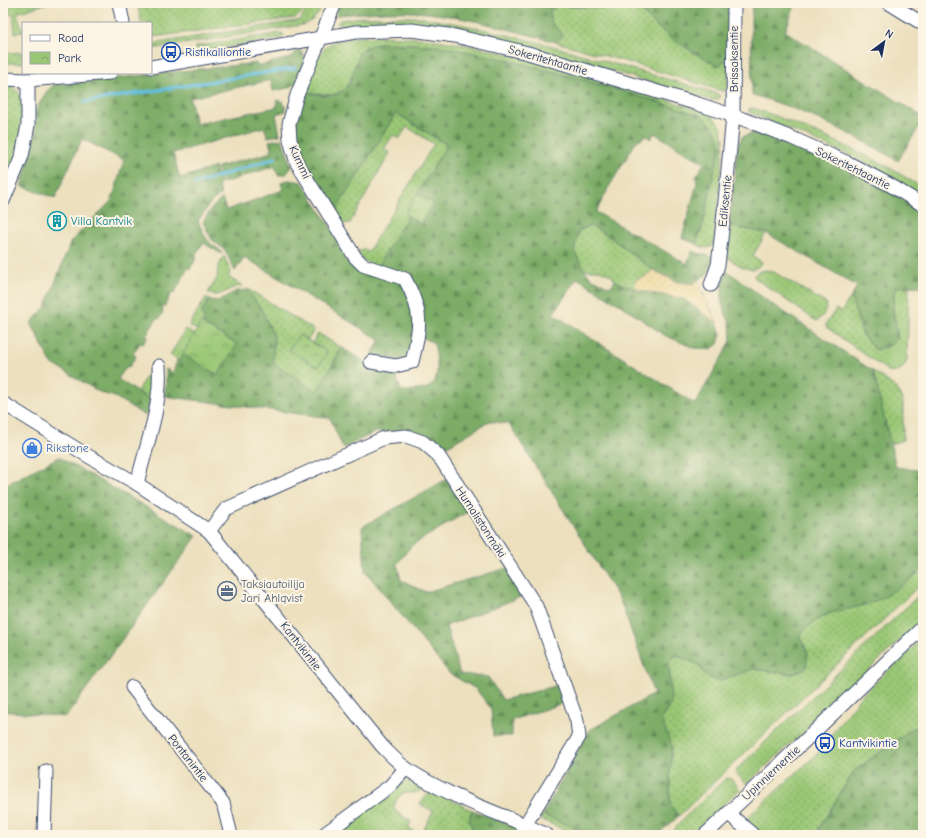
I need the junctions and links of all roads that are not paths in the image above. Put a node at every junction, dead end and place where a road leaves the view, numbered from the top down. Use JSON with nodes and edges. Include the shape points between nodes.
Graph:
{"nodes":[{"id":1,"x":119,"y":3,"type":"edge"},
{"id":2,"x":335,"y":3,"type":"edge"},
{"id":3,"x":734,"y":3,"type":"edge"},
{"id":4,"x":889,"y":3,"type":"edge"},
{"id":5,"x":123,"y":22,"type":"edge"},
{"id":6,"x":923,"y":24,"type":"edge"},
{"id":7,"x":321,"y":37,"type":"junction"},
{"id":8,"x":152,"y":67,"type":"edge"},
{"id":9,"x":98,"y":74,"type":"edge"},
{"id":10,"x":3,"y":79,"type":"edge"},
{"id":11,"x":28,"y":80,"type":"junction"},
{"id":12,"x":734,"y":116,"type":"junction"},
{"id":13,"x":3,"y":201,"type":"edge"},
{"id":14,"x":923,"y":205,"type":"edge"},
{"id":15,"x":711,"y":285,"type":"dead end"},
{"id":16,"x":371,"y":362,"type":"dead end"},
{"id":17,"x":158,"y":366,"type":"dead end"},
{"id":18,"x":3,"y":404,"type":"edge"},
{"id":19,"x":137,"y":484,"type":"junction"},
{"id":20,"x":209,"y":531,"type":"junction"},
{"id":21,"x":923,"y":627,"type":"edge"},
{"id":22,"x":132,"y":687,"type":"dead end"},
{"id":23,"x":406,"y":768,"type":"junction"},
{"id":24,"x":46,"y":770,"type":"dead end"},
{"id":25,"x":728,"y":813,"type":"junction"},
{"id":26,"x":525,"y":825,"type":"junction"},
{"id":27,"x":44,"y":835,"type":"edge"},
{"id":28,"x":231,"y":835,"type":"edge"},
{"id":29,"x":323,"y":835,"type":"edge"},
{"id":30,"x":548,"y":835,"type":"edge"},
{"id":31,"x":705,"y":835,"type":"edge"},
{"id":32,"x":753,"y":835,"type":"edge"}],
"edges":[{"from":1,"to":5,"type":"street"},
{"from":2,"to":7,"type":"street"},
{"from":3,"to":12,"type":"street","name":"Brissaksentie"},
{"from":4,"to":6,"type":"street"},
{"from":7,"to":8,"type":"street","name":"Sokeritehtaantie"},
{"from":7,"to":12,"type":"street","name":"Sokeritehtaantie","via":[[356,32],[412,30],[454,36],[528,53]]},
{"from":7,"to":16,"type":"street","name":"Kummi","via":[[297,95],[289,124],[290,140],[297,163],[355,257],[363,265],[405,279],[417,304],[419,337],[412,362],[396,366]]},
{"from":9,"to":11,"type":"street"},
{"from":10,"to":11,"type":"street"},
{"from":11,"to":13,"type":"street","via":[[28,125],[22,156]]},
{"from":12,"to":14,"type":"street","name":"Sokeritehtaantie","via":[[850,164]]},
{"from":12,"to":15,"type":"street","name":"Ediksentie","via":[[718,265]]},
{"from":17,"to":19,"type":"street","via":[[160,381],[157,406]]},
{"from":18,"to":19,"type":"street","name":"Kantvikintie"},
{"from":19,"to":20,"type":"street","name":"Kantvikintie"},
{"from":20,"to":23,"type":"street","name":"Kantvikintie","via":[[382,746]]},
{"from":20,"to":26,"type":"street","name":"Humalistonmäki","via":[[226,509],[384,438],[406,436],[423,442],[438,455],[536,606],[577,721],[579,737]]},
{"from":21,"to":25,"type":"street","name":"Upinniementie"},
{"from":22,"to":28,"type":"street","name":"Pontanintie","via":[[223,803]]},
{"from":23,"to":26,"type":"street","name":"Kantvikintie","via":[[441,789]]},
{"from":23,"to":29,"type":"street","via":[[390,786]]},
{"from":24,"to":27,"type":"street"},
{"from":25,"to":31,"type":"street","name":"Upinniementie"},
{"from":25,"to":32,"type":"street"},
{"from":26,"to":30,"type":"street","name":"Kantvikintie"}]}
